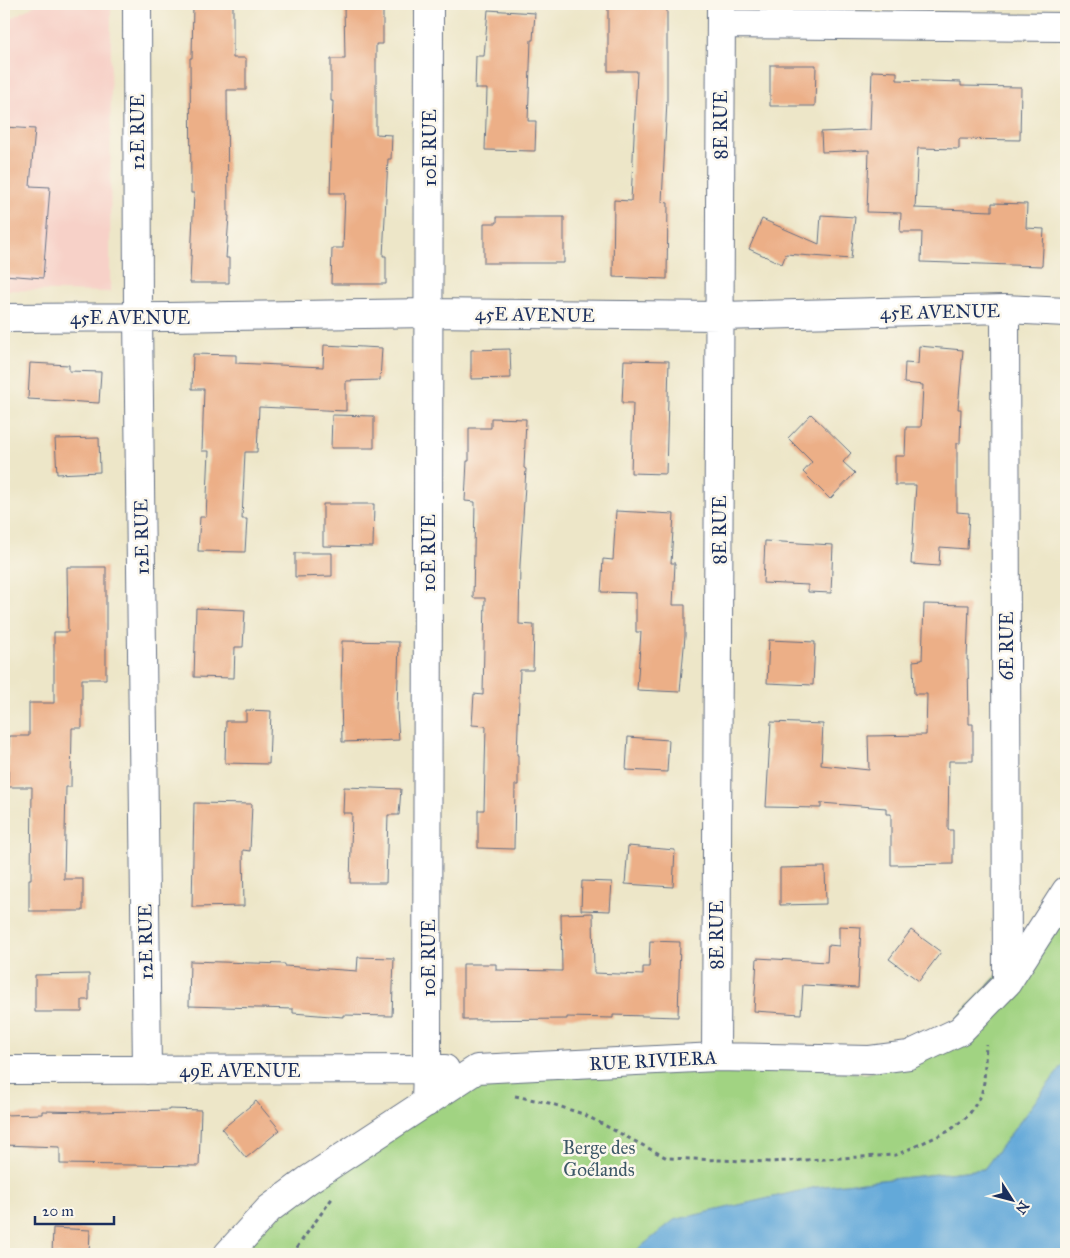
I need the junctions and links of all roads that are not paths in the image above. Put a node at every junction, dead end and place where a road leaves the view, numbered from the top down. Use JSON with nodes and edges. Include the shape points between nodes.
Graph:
{"nodes":[{"id":1,"x":137,"y":4,"type":"edge"},
{"id":2,"x":429,"y":4,"type":"edge"},
{"id":3,"x":721,"y":14,"type":"edge"},
{"id":4,"x":1066,"y":27,"type":"edge"},
{"id":5,"x":1005,"y":309,"type":"junction"},
{"id":6,"x":429,"y":312,"type":"junction"},
{"id":7,"x":1066,"y":312,"type":"edge"},
{"id":8,"x":720,"y":316,"type":"junction"},
{"id":9,"x":138,"y":317,"type":"junction"},
{"id":10,"x":4,"y":318,"type":"edge"},
{"id":11,"x":1066,"y":891,"type":"edge"},
{"id":12,"x":1006,"y":983,"type":"junction"},
{"id":13,"x":716,"y":1057,"type":"junction"},
{"id":14,"x":427,"y":1069,"type":"junction"},
{"id":15,"x":477,"y":1069,"type":"junction"},
{"id":16,"x":4,"y":1070,"type":"edge"},
{"id":17,"x":147,"y":1070,"type":"junction"},
{"id":18,"x":426,"y":1103,"type":"junction"},
{"id":19,"x":228,"y":1254,"type":"edge"}],
"edges":[{"from":1,"to":9,"type":"street","name":"12E RUE"},
{"from":2,"to":6,"type":"street","name":"10E RUE"},
{"from":3,"to":4,"type":"street"},
{"from":3,"to":8,"type":"street","name":"8E RUE"},
{"from":5,"to":7,"type":"street","name":"45E AVENUE"},
{"from":5,"to":8,"type":"street","name":"45E AVENUE"},
{"from":5,"to":12,"type":"street","name":"6E RUE"},
{"from":6,"to":8,"type":"street","name":"45E AVENUE"},
{"from":6,"to":9,"type":"street","name":"45E AVENUE"},
{"from":6,"to":14,"type":"street","name":"10E RUE"},
{"from":8,"to":13,"type":"street","name":"8E RUE"},
{"from":9,"to":10,"type":"street","name":"45E AVENUE"},
{"from":9,"to":17,"type":"street","name":"12E RUE"},
{"from":11,"to":12,"type":"street","name":"RUE RIVIERA"},
{"from":12,"to":13,"type":"street","name":"RUE RIVIERA","via":[[960,1031],[909,1055],[870,1060]]},
{"from":13,"to":15,"type":"street","name":"RUE RIVIERA"},
{"from":14,"to":15,"type":"street","name":"49E AVENUE"},
{"from":14,"to":17,"type":"street","name":"49E AVENUE"},
{"from":14,"to":18,"type":"street","name":"10E RUE"},
{"from":15,"to":18,"type":"street"},
{"from":16,"to":17,"type":"street","name":"49E AVENUE"},
{"from":18,"to":19,"type":"street","via":[[268,1209]]}]}
